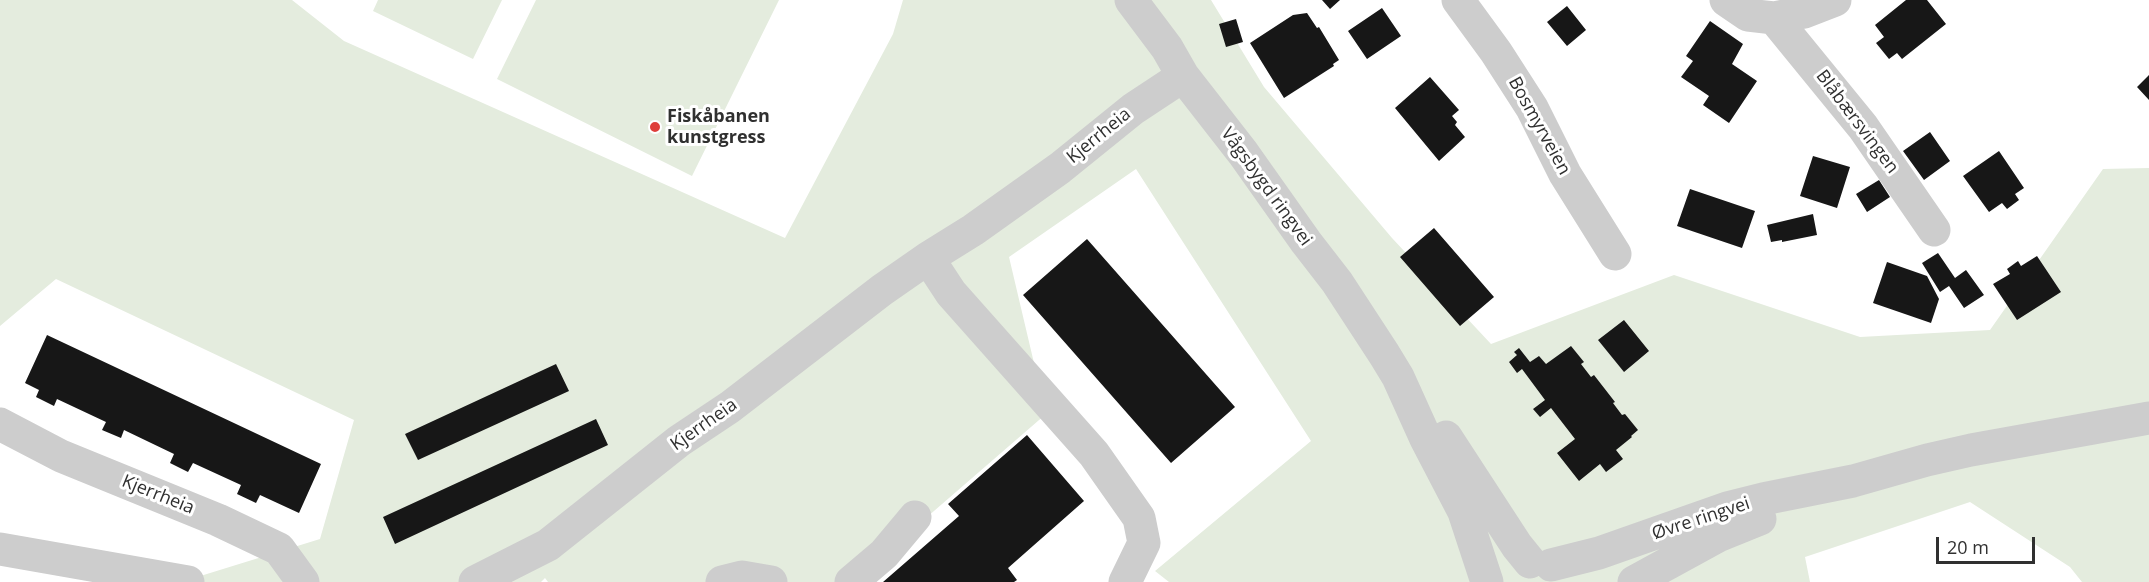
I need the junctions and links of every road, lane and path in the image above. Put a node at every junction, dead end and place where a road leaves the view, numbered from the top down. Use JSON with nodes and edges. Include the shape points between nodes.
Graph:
{"nodes":[{"id":1,"x":1131,"y":0,"type":"edge"},
{"id":2,"x":1458,"y":0,"type":"edge"},
{"id":3,"x":1726,"y":0,"type":"edge"},
{"id":4,"x":1835,"y":0,"type":"edge"},
{"id":5,"x":1774,"y":18,"type":"junction"},
{"id":6,"x":1183,"y":76,"type":"junction"},
{"id":7,"x":1934,"y":230,"type":"dead end"},
{"id":8,"x":1616,"y":254,"type":"dead end"},
{"id":9,"x":928,"y":258,"type":"junction"},
{"id":10,"x":1398,"y":377,"type":"junction"},
{"id":11,"x":2149,"y":418,"type":"edge"},
{"id":12,"x":0,"y":424,"type":"edge"},
{"id":13,"x":1853,"y":480,"type":"junction"},
{"id":14,"x":915,"y":517,"type":"dead end"},
{"id":15,"x":0,"y":549,"type":"edge"},
{"id":16,"x":1552,"y":570,"type":"edge"},
{"id":17,"x":72,"y":573,"type":"edge"},
{"id":18,"x":188,"y":582,"type":"edge"},
{"id":19,"x":303,"y":582,"type":"edge"},
{"id":20,"x":475,"y":582,"type":"edge"},
{"id":21,"x":722,"y":582,"type":"edge"},
{"id":22,"x":771,"y":582,"type":"edge"},
{"id":23,"x":851,"y":582,"type":"edge"},
{"id":24,"x":1125,"y":582,"type":"edge"},
{"id":25,"x":1487,"y":582,"type":"edge"},
{"id":26,"x":1494,"y":582,"type":"edge"},
{"id":27,"x":1634,"y":582,"type":"edge"}],
"edges":[{"from":1,"to":6,"type":"street","name":"Vågsbygd ringvei"},
{"from":2,"to":8,"type":"street","name":"Bosmyrveien","via":[[1526,99],[1557,159]]},
{"from":3,"to":5,"type":"street","via":[[1749,15]]},
{"from":4,"to":5,"type":"street"},
{"from":5,"to":7,"type":"street","name":"Blåbærsvingen","via":[[1863,127]]},
{"from":6,"to":9,"type":"street","name":"Kjerrheia","via":[[1133,109],[982,224]]},
{"from":6,"to":10,"type":"street","name":"Vågsbygd ringvei","via":[[1337,282]]},
{"from":9,"to":20,"type":"street","name":"Kjerrheia","via":[[678,441],[548,545]]},
{"from":9,"to":24,"type":"street","via":[[951,293],[1094,454],[1139,518],[1144,543]]},
{"from":10,"to":16,"type":"street","name":"Vågsbygd ringvei","via":[[1423,399],[1517,546]]},
{"from":10,"to":25,"type":"street","name":"Vågsbygd ringvei","via":[[1464,512]]},
{"from":11,"to":13,"type":"street","name":"Øvre ringvei","via":[[1971,450]]},
{"from":12,"to":19,"type":"street","name":"Kjerrheia","via":[[62,456],[279,549]]},
{"from":13,"to":16,"type":"street","name":"Øvre ringvei","via":[[1727,508]]},
{"from":13,"to":27,"type":"street","name":"Øvre ringvei","via":[[1718,536]]},
{"from":14,"to":23,"type":"street","via":[[884,554]]},
{"from":15,"to":17,"type":"street"},
{"from":16,"to":26,"type":"street","name":"Øvre ringvei","via":[[1514,566]]},
{"from":17,"to":18,"type":"street"},
{"from":21,"to":22,"type":"street","via":[[742,577]]}]}
